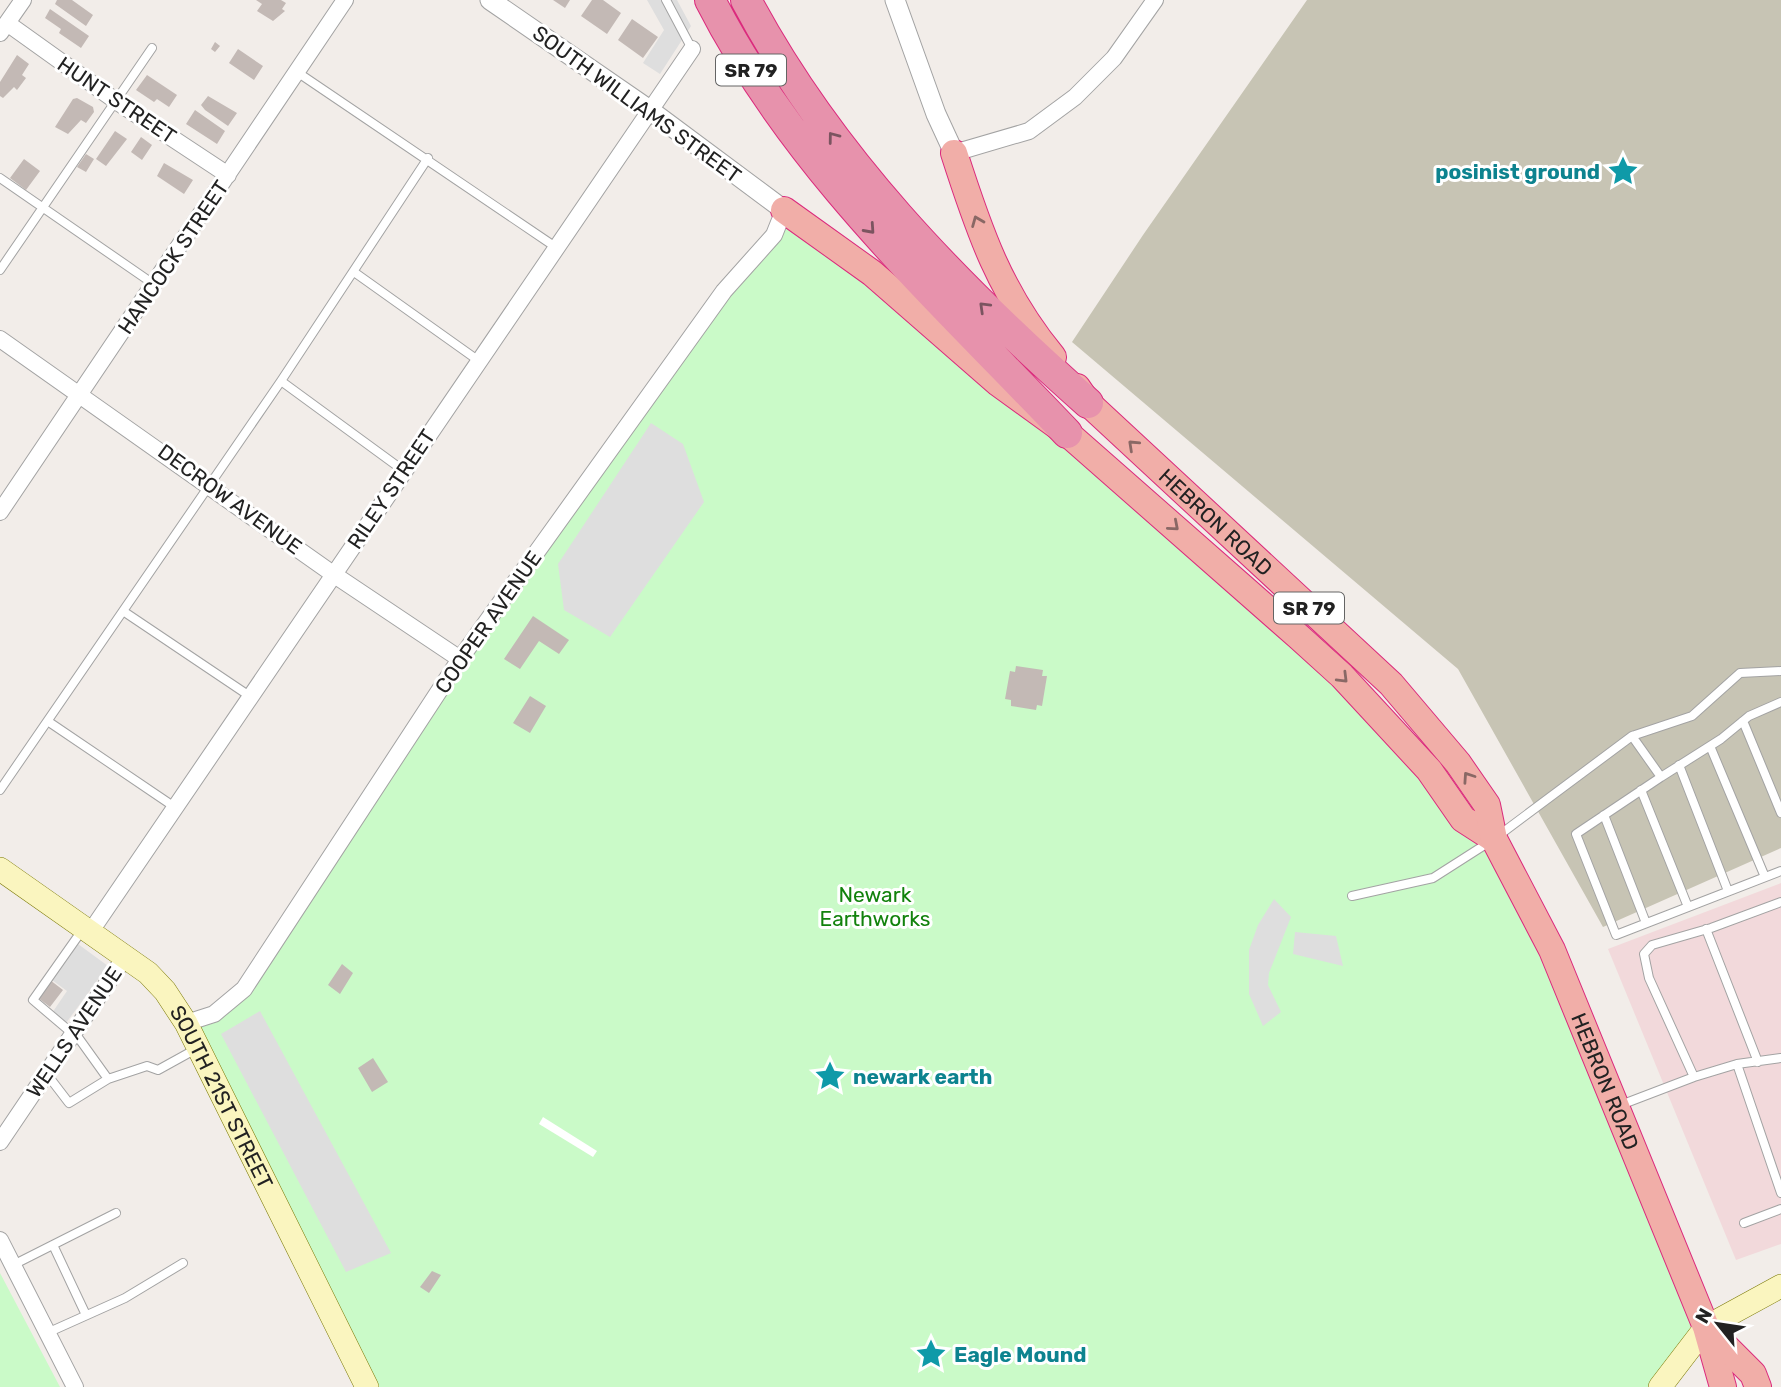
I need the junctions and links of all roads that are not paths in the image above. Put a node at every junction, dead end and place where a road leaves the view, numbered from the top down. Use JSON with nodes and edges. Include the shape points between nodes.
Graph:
{"nodes":[{"id":1,"x":23,"y":0,"type":"edge"},
{"id":2,"x":345,"y":0,"type":"edge"},
{"id":3,"x":491,"y":0,"type":"edge"},
{"id":4,"x":666,"y":0,"type":"edge"},
{"id":5,"x":710,"y":0,"type":"edge"},
{"id":6,"x":746,"y":0,"type":"edge"},
{"id":7,"x":895,"y":0,"type":"edge"},
{"id":8,"x":1155,"y":0,"type":"edge"},
{"id":9,"x":2,"y":29,"type":"edge"},
{"id":10,"x":152,"y":48,"type":"dead end"},
{"id":11,"x":692,"y":49,"type":"joint"},
{"id":12,"x":297,"y":72,"type":"junction"},
{"id":13,"x":116,"y":101,"type":"junction"},
{"id":14,"x":651,"y":111,"type":"junction"},
{"id":15,"x":954,"y":153,"type":"junction"},
{"id":16,"x":428,"y":158,"type":"junction"},
{"id":17,"x":228,"y":175,"type":"junction"},
{"id":18,"x":0,"y":178,"type":"edge"},
{"id":19,"x":43,"y":206,"type":"junction"},
{"id":20,"x":783,"y":210,"type":"junction"},
{"id":21,"x":557,"y":248,"type":"junction"},
{"id":22,"x":0,"y":270,"type":"edge"},
{"id":23,"x":354,"y":272,"type":"junction"},
{"id":24,"x":155,"y":285,"type":"junction"},
{"id":25,"x":0,"y":339,"type":"edge"},
{"id":26,"x":479,"y":361,"type":"junction"},
{"id":27,"x":281,"y":381,"type":"junction"},
{"id":28,"x":81,"y":394,"type":"junction"},
{"id":29,"x":1088,"y":403,"type":"junction"},
{"id":30,"x":1067,"y":433,"type":"junction"},
{"id":31,"x":404,"y":471,"type":"junction"},
{"id":32,"x":211,"y":485,"type":"junction"},
{"id":33,"x":2,"y":505,"type":"edge"},
{"id":34,"x":333,"y":574,"type":"junction"},
{"id":35,"x":123,"y":611,"type":"junction"},
{"id":36,"x":460,"y":659,"type":"junction"},
{"id":37,"x":1781,"y":671,"type":"edge"},
{"id":38,"x":251,"y":697,"type":"junction"},
{"id":39,"x":1781,"y":702,"type":"edge"},
{"id":40,"x":1743,"y":721,"type":"junction"},
{"id":41,"x":49,"y":722,"type":"junction"},
{"id":42,"x":1632,"y":736,"type":"junction"},
{"id":43,"x":1710,"y":746,"type":"junction"},
{"id":44,"x":1679,"y":765,"type":"junction"},
{"id":45,"x":1661,"y":777,"type":"junction"},
{"id":46,"x":0,"y":790,"type":"edge"},
{"id":47,"x":1641,"y":790,"type":"junction"},
{"id":48,"x":176,"y":808,"type":"junction"},
{"id":49,"x":1781,"y":813,"type":"edge"},
{"id":50,"x":1604,"y":815,"type":"junction"},
{"id":51,"x":1494,"y":839,"type":"junction"},
{"id":52,"x":0,"y":869,"type":"edge"},
{"id":53,"x":1781,"y":871,"type":"edge"},
{"id":54,"x":1765,"y":877,"type":"junction"},
{"id":55,"x":1728,"y":891,"type":"junction"},
{"id":56,"x":1352,"y":896,"type":"dead end"},
{"id":57,"x":1781,"y":902,"type":"edge"},
{"id":58,"x":1688,"y":907,"type":"junction"},
{"id":59,"x":1646,"y":923,"type":"junction"},
{"id":60,"x":88,"y":929,"type":"junction"},
{"id":61,"x":1706,"y":929,"type":"junction"},
{"id":62,"x":125,"y":957,"type":"junction"},
{"id":63,"x":186,"y":1023,"type":"junction"},
{"id":64,"x":74,"y":1033,"type":"junction"},
{"id":65,"x":198,"y":1048,"type":"junction"},
{"id":66,"x":1781,"y":1058,"type":"edge"},
{"id":67,"x":1758,"y":1062,"type":"junction"},
{"id":68,"x":1737,"y":1064,"type":"junction"},
{"id":69,"x":46,"y":1073,"type":"junction"},
{"id":70,"x":1694,"y":1077,"type":"junction"},
{"id":71,"x":108,"y":1079,"type":"junction"},
{"id":72,"x":1616,"y":1107,"type":"junction"},
{"id":73,"x":0,"y":1142,"type":"edge"},
{"id":74,"x":1781,"y":1194,"type":"edge"},
{"id":75,"x":1781,"y":1209,"type":"edge"},
{"id":76,"x":116,"y":1213,"type":"dead end"},
{"id":77,"x":1744,"y":1223,"type":"dead end"},
{"id":78,"x":0,"y":1240,"type":"edge"},
{"id":79,"x":53,"y":1245,"type":"junction"},
{"id":80,"x":183,"y":1263,"type":"dead end"},
{"id":81,"x":13,"y":1265,"type":"junction"},
{"id":82,"x":1781,"y":1286,"type":"edge"},
{"id":83,"x":86,"y":1315,"type":"junction"},
{"id":84,"x":1706,"y":1327,"type":"junction"},
{"id":85,"x":47,"y":1333,"type":"junction"},
{"id":86,"x":75,"y":1387,"type":"edge"},
{"id":87,"x":367,"y":1387,"type":"edge"},
{"id":88,"x":1660,"y":1387,"type":"edge"},
{"id":89,"x":1723,"y":1387,"type":"edge"},
{"id":90,"x":1758,"y":1387,"type":"edge"}],
"edges":[{"from":1,"to":9,"type":"street"},
{"from":2,"to":12,"type":"street","name":"HANCOCK STREET"},
{"from":3,"to":14,"type":"street","name":"SOUTH WILLIAMS STREET"},
{"from":4,"to":11,"type":"lane"},
{"from":5,"to":30,"type":"highway","number":"SR 79","one_way":true,"via":[[797,138],[857,214]]},
{"from":29,"to":6,"type":"highway","number":"SR 79","one_way":true,"via":[[949,273],[898,218],[808,103]]},
{"from":7,"to":15,"type":"street"},
{"from":8,"to":15,"type":"street","via":[[1114,58],[1075,97],[1029,131]]},
{"from":9,"to":13,"type":"street","name":"HUNT STREET"},
{"from":10,"to":13,"type":"lane"},
{"from":11,"to":14,"type":"street","name":"RILEY STREET"},
{"from":12,"to":16,"type":"lane"},
{"from":12,"to":17,"type":"street","name":"HANCOCK STREET"},
{"from":13,"to":17,"type":"street","name":"HUNT STREET"},
{"from":13,"to":19,"type":"lane"},
{"from":14,"to":20,"type":"street","name":"SOUTH WILLIAMS STREET"},
{"from":14,"to":21,"type":"street","name":"RILEY STREET"},
{"from":29,"to":15,"type":"highway","name":"HEBRON ROAD","one_way":true,"via":[[1023,322],[1000,279]]},
{"from":16,"to":21,"type":"lane"},
{"from":16,"to":23,"type":"lane"},
{"from":17,"to":24,"type":"street","name":"HANCOCK STREET"},
{"from":18,"to":19,"type":"lane"},
{"from":19,"to":22,"type":"lane"},
{"from":19,"to":24,"type":"lane"},
{"from":20,"to":30,"type":"highway","name":"HEBRON ROAD","via":[[872,274],[998,383]]},
{"from":20,"to":36,"type":"street","name":"COOPER AVENUE","via":[[774,235],[724,290]]},
{"from":21,"to":26,"type":"street","name":"RILEY STREET"},
{"from":23,"to":26,"type":"lane"},
{"from":23,"to":27,"type":"lane"},
{"from":24,"to":28,"type":"street","name":"HANCOCK STREET"},
{"from":25,"to":28,"type":"street","name":"DECROW AVENUE"},
{"from":26,"to":31,"type":"street","name":"RILEY STREET"},
{"from":27,"to":31,"type":"lane"},
{"from":27,"to":32,"type":"lane"},
{"from":28,"to":32,"type":"street","name":"DECROW AVENUE"},
{"from":28,"to":33,"type":"street","name":"HANCOCK STREET"},
{"from":51,"to":29,"type":"highway","name":"HEBRON ROAD","number":"SR 79","one_way":true,"via":[[1487,805],[1458,762],[1391,684]]},
{"from":30,"to":51,"type":"highway","name":"HEBRON ROAD","number":"SR 79","one_way":true,"via":[[1342,676],[1429,770],[1463,819]]},
{"from":31,"to":34,"type":"street","name":"RILEY STREET"},
{"from":32,"to":34,"type":"street","name":"DECROW AVENUE"},
{"from":32,"to":35,"type":"lane"},
{"from":34,"to":36,"type":"street","name":"DECROW AVENUE"},
{"from":34,"to":38,"type":"street","name":"RILEY STREET"},
{"from":35,"to":38,"type":"lane"},
{"from":35,"to":41,"type":"lane"},
{"from":36,"to":63,"type":"street","name":"COOPER AVENUE","via":[[244,989],[214,1014]]},
{"from":37,"to":42,"type":"lane","via":[[1740,673],[1692,716]]},
{"from":38,"to":48,"type":"street","name":"RILEY STREET"},
{"from":39,"to":40,"type":"lane"},
{"from":40,"to":43,"type":"lane"},
{"from":40,"to":49,"type":"lane"},
{"from":41,"to":46,"type":"lane"},
{"from":41,"to":48,"type":"lane"},
{"from":42,"to":45,"type":"lane"},
{"from":42,"to":51,"type":"lane"},
{"from":43,"to":44,"type":"lane"},
{"from":43,"to":54,"type":"lane"},
{"from":44,"to":45,"type":"lane"},
{"from":44,"to":55,"type":"lane"},
{"from":45,"to":47,"type":"lane"},
{"from":47,"to":50,"type":"lane"},
{"from":47,"to":58,"type":"lane"},
{"from":48,"to":60,"type":"street","name":"RILEY STREET"},
{"from":50,"to":59,"type":"lane"},
{"from":50,"to":59,"type":"lane","via":[[1576,834],[1616,935]]},
{"from":51,"to":56,"type":"lane","via":[[1433,878]]},
{"from":51,"to":72,"type":"highway","name":"HEBRON ROAD","number":"SR 79","via":[[1552,950]]},
{"from":52,"to":60,"type":"main road","name":"SOUTH 21ST STREET"},
{"from":53,"to":54,"type":"lane"},
{"from":54,"to":55,"type":"lane"},
{"from":55,"to":58,"type":"lane"},
{"from":57,"to":61,"type":"lane"},
{"from":58,"to":59,"type":"lane"},
{"from":60,"to":62,"type":"main road","name":"SOUTH 21ST STREET"},
{"from":60,"to":64,"type":"lane","via":[[33,1000]]},
{"from":61,"to":67,"type":"lane"},
{"from":61,"to":70,"type":"lane","via":[[1652,945],[1644,954],[1649,978]]},
{"from":62,"to":63,"type":"main road","name":"SOUTH 21ST STREET","via":[[165,991]]},
{"from":62,"to":64,"type":"street","name":"WELLS AVENUE"},
{"from":63,"to":65,"type":"main road","name":"SOUTH 21ST STREET"},
{"from":64,"to":69,"type":"street","name":"WELLS AVENUE"},
{"from":64,"to":71,"type":"lane"},
{"from":65,"to":71,"type":"lane","via":[[158,1070],[147,1066]]},
{"from":65,"to":87,"type":"main road","name":"SOUTH 21ST STREET"},
{"from":66,"to":67,"type":"lane"},
{"from":67,"to":68,"type":"lane"},
{"from":68,"to":70,"type":"lane"},
{"from":68,"to":74,"type":"lane"},
{"from":69,"to":71,"type":"lane","via":[[69,1103]]},
{"from":69,"to":73,"type":"street","name":"WELLS AVENUE"},
{"from":70,"to":72,"type":"lane"},
{"from":72,"to":84,"type":"highway","name":"HEBRON ROAD","number":"SR 79"},
{"from":75,"to":77,"type":"lane"},
{"from":76,"to":79,"type":"lane"},
{"from":78,"to":81,"type":"street"},
{"from":79,"to":81,"type":"lane"},
{"from":79,"to":83,"type":"lane"},
{"from":80,"to":83,"type":"lane"},
{"from":81,"to":85,"type":"street"},
{"from":82,"to":84,"type":"main road"},
{"from":83,"to":85,"type":"lane"},
{"from":84,"to":88,"type":"main road"},
{"from":84,"to":89,"type":"highway","name":"HEBRON ROAD","number":"SR 79"},
{"from":84,"to":90,"type":"highway","name":"HEBRON ROAD","number":"SR 79","via":[[1753,1374]]},
{"from":85,"to":86,"type":"street"}]}
